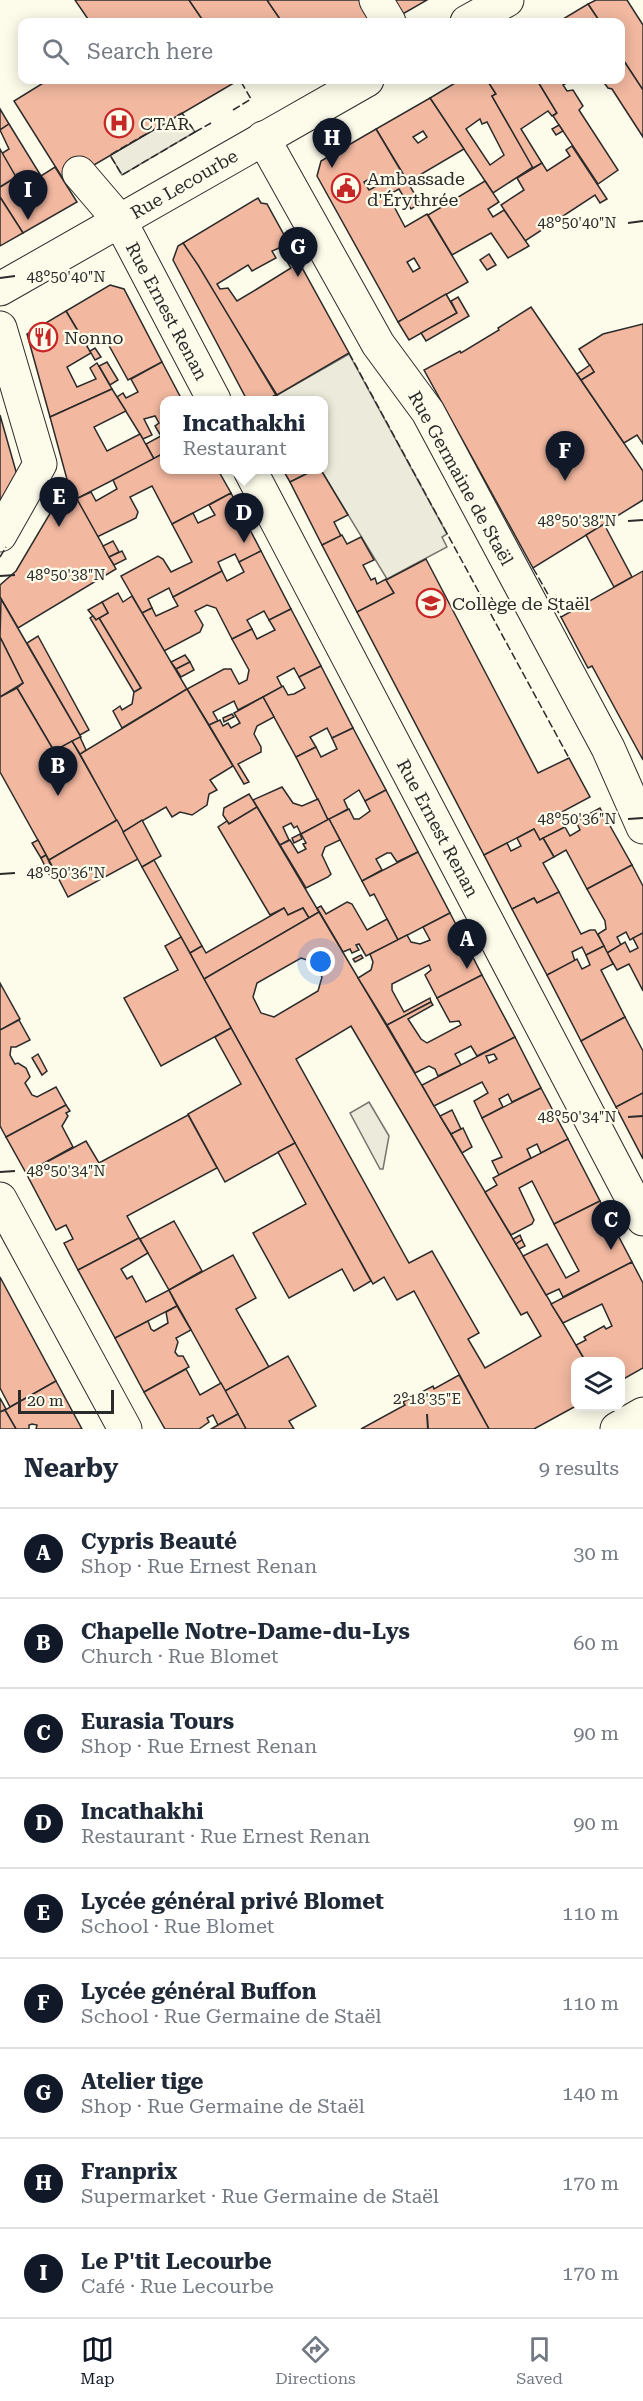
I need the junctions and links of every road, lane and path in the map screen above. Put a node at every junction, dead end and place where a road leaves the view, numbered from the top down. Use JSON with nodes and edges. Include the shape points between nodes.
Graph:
{"nodes":[{"id":1,"x":376,"y":0,"type":"edge"},
{"id":2,"x":507,"y":0,"type":"edge"},
{"id":3,"x":387,"y":18,"type":"edge"},
{"id":4,"x":474,"y":18,"type":"edge"},
{"id":5,"x":360,"y":84,"type":"edge"},
{"id":6,"x":263,"y":138,"type":"junction"},
{"id":7,"x":80,"y":173,"type":"dead end"},
{"id":8,"x":120,"y":221,"type":"junction"},
{"id":9,"x":0,"y":289,"type":"edge"},
{"id":10,"x":0,"y":328,"type":"edge"},
{"id":11,"x":212,"y":396,"type":"edge"},
{"id":12,"x":252,"y":474,"type":"edge"},
{"id":13,"x":0,"y":535,"type":"edge"},
{"id":14,"x":643,"y":826,"type":"edge"},
{"id":15,"x":0,"y":1199,"type":"edge"},
{"id":16,"x":643,"y":1219,"type":"edge"},
{"id":17,"x":643,"y":1414,"type":"edge"},
{"id":18,"x":125,"y":1429,"type":"edge"},
{"id":19,"x":617,"y":1429,"type":"edge"}],
"edges":[{"from":1,"to":3,"type":"street"},
{"from":2,"to":4,"type":"street"},
{"from":5,"to":6,"type":"street","name":"Rue Lecourbe"},
{"from":6,"to":8,"type":"street","name":"Rue Lecourbe"},
{"from":6,"to":14,"type":"street","name":"Rue Germaine de Staël","via":[[378,344],[428,412],[608,748]]},
{"from":7,"to":8,"type":"street","name":"Rue Ernest Renan"},
{"from":8,"to":9,"type":"street","name":"Rue Lecourbe"},
{"from":8,"to":11,"type":"street","name":"Rue Ernest Renan"},
{"from":10,"to":13,"type":"street","via":[[40,464]]},
{"from":12,"to":16,"type":"street","name":"Rue Ernest Renan"},
{"from":15,"to":18,"type":"street"},
{"from":17,"to":19,"type":"street"}]}
